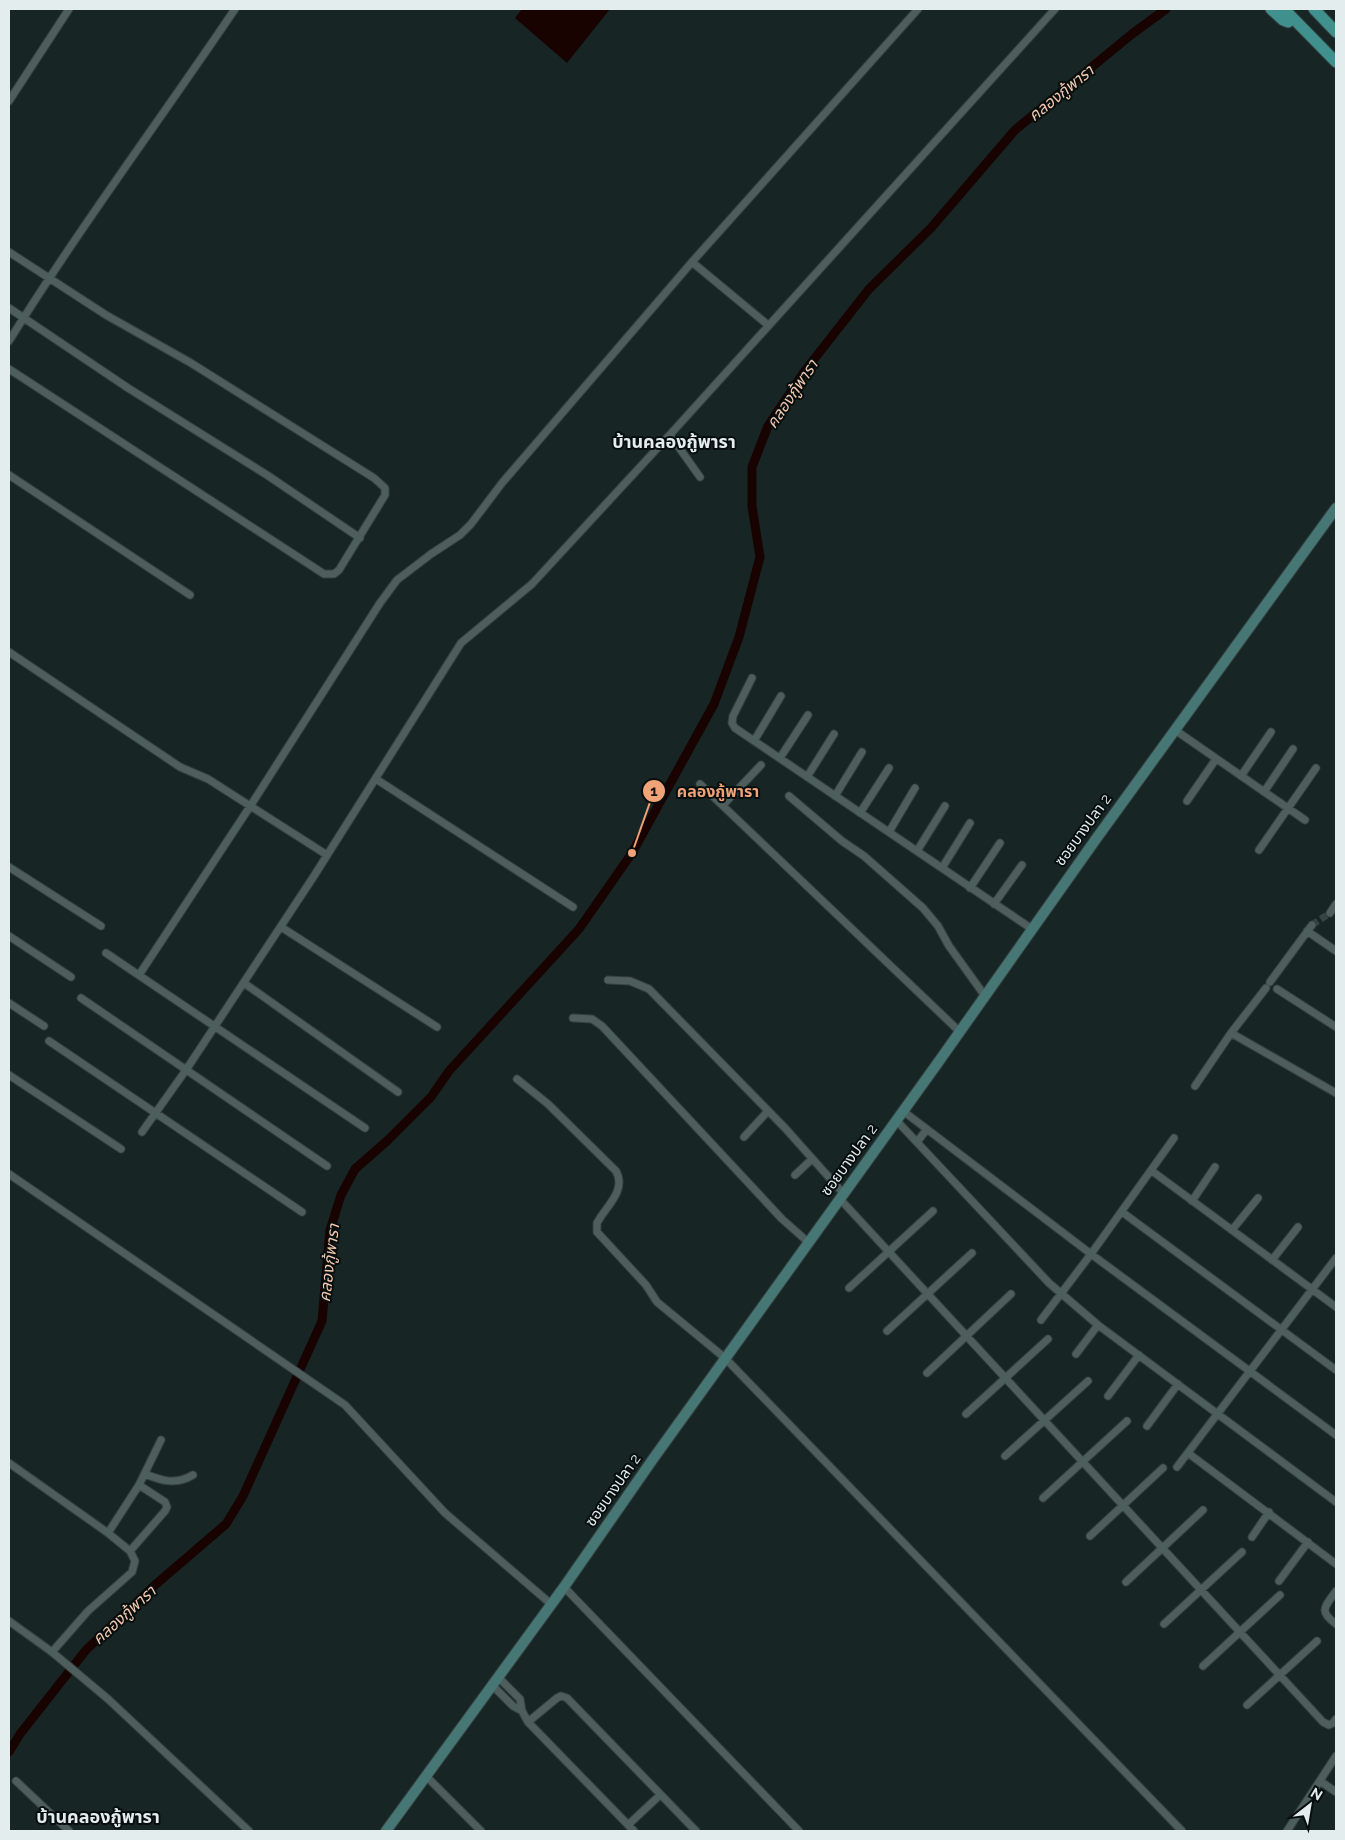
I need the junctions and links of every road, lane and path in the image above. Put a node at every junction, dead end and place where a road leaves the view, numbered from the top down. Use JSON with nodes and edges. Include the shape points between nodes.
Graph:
{"nodes":[{"id":1,"x":70,"y":9,"type":"edge"},
{"id":2,"x":236,"y":9,"type":"edge"},
{"id":3,"x":918,"y":9,"type":"edge"},
{"id":4,"x":1055,"y":9,"type":"edge"},
{"id":5,"x":1271,"y":9,"type":"edge"},
{"id":6,"x":1284,"y":9,"type":"edge"},
{"id":7,"x":1314,"y":9,"type":"edge"},
{"id":8,"x":1292,"y":17,"type":"junction"},
{"id":9,"x":1336,"y":32,"type":"edge"},
{"id":10,"x":1336,"y":62,"type":"edge"},
{"id":11,"x":9,"y":101,"type":"edge"},
{"id":12,"x":9,"y":252,"type":"edge"},
{"id":13,"x":692,"y":262,"type":"junction"},
{"id":14,"x":49,"y":278,"type":"junction"},
{"id":15,"x":9,"y":308,"type":"edge"},
{"id":16,"x":24,"y":318,"type":"junction"},
{"id":17,"x":768,"y":325,"type":"junction"},
{"id":18,"x":9,"y":341,"type":"edge"},
{"id":19,"x":9,"y":369,"type":"edge"},
{"id":20,"x":670,"y":435,"type":"junction"},
{"id":21,"x":9,"y":475,"type":"edge"},
{"id":22,"x":700,"y":477,"type":"dead end"},
{"id":23,"x":1336,"y":508,"type":"edge"},
{"id":24,"x":360,"y":538,"type":"junction"},
{"id":25,"x":190,"y":595,"type":"dead end"},
{"id":26,"x":9,"y":652,"type":"edge"},
{"id":27,"x":752,"y":678,"type":"dead end"},
{"id":28,"x":781,"y":696,"type":"dead end"},
{"id":29,"x":808,"y":715,"type":"dead end"},
{"id":30,"x":1175,"y":730,"type":"junction"},
{"id":31,"x":1271,"y":732,"type":"dead end"},
{"id":32,"x":834,"y":734,"type":"dead end"},
{"id":33,"x":754,"y":741,"type":"junction"},
{"id":34,"x":1293,"y":749,"type":"dead end"},
{"id":35,"x":862,"y":752,"type":"dead end"},
{"id":36,"x":780,"y":758,"type":"junction"},
{"id":37,"x":1216,"y":758,"type":"junction"},
{"id":38,"x":761,"y":765,"type":"dead end"},
{"id":39,"x":889,"y":768,"type":"dead end"},
{"id":40,"x":1316,"y":768,"type":"dead end"},
{"id":41,"x":1241,"y":776,"type":"junction"},
{"id":42,"x":807,"y":777,"type":"junction"},
{"id":43,"x":376,"y":779,"type":"junction"},
{"id":44,"x":700,"y":784,"type":"dead end"},
{"id":45,"x":915,"y":788,"type":"dead end"},
{"id":46,"x":1264,"y":792,"type":"junction"},
{"id":47,"x":789,"y":796,"type":"dead end"},
{"id":48,"x":835,"y":796,"type":"junction"},
{"id":49,"x":1186,"y":802,"type":"dead end"},
{"id":50,"x":251,"y":805,"type":"junction"},
{"id":51,"x":723,"y":805,"type":"junction"},
{"id":52,"x":945,"y":806,"type":"dead end"},
{"id":53,"x":1287,"y":808,"type":"junction"},
{"id":54,"x":860,"y":813,"type":"junction"},
{"id":55,"x":1305,"y":820,"type":"dead end"},
{"id":56,"x":970,"y":823,"type":"dead end"},
{"id":57,"x":889,"y":832,"type":"junction"},
{"id":58,"x":1000,"y":843,"type":"dead end"},
{"id":59,"x":1259,"y":850,"type":"dead end"},
{"id":60,"x":917,"y":851,"type":"junction"},
{"id":61,"x":327,"y":855,"type":"junction"},
{"id":62,"x":1022,"y":865,"type":"dead end"},
{"id":63,"x":9,"y":866,"type":"edge"},
{"id":64,"x":942,"y":868,"type":"junction"},
{"id":65,"x":970,"y":888,"type":"junction"},
{"id":66,"x":994,"y":904,"type":"junction"},
{"id":67,"x":1336,"y":904,"type":"edge"},
{"id":68,"x":573,"y":907,"type":"dead end"},
{"id":69,"x":1330,"y":913,"type":"tunnel mouth"},
{"id":70,"x":102,"y":926,"type":"dead end"},
{"id":71,"x":282,"y":927,"type":"junction"},
{"id":72,"x":1032,"y":929,"type":"junction"},
{"id":73,"x":9,"y":936,"type":"edge"},
{"id":74,"x":1336,"y":950,"type":"edge"},
{"id":75,"x":106,"y":953,"type":"dead end"},
{"id":76,"x":139,"y":974,"type":"junction"},
{"id":77,"x":72,"y":977,"type":"dead end"},
{"id":78,"x":608,"y":980,"type":"dead end"},
{"id":79,"x":244,"y":983,"type":"junction"},
{"id":80,"x":1277,"y":989,"type":"dead end"},
{"id":81,"x":985,"y":996,"type":"junction"},
{"id":82,"x":81,"y":998,"type":"dead end"},
{"id":83,"x":9,"y":1003,"type":"edge"},
{"id":84,"x":573,"y":1018,"type":"dead end"},
{"id":85,"x":44,"y":1026,"type":"dead end"},
{"id":86,"x":214,"y":1026,"type":"junction"},
{"id":87,"x":437,"y":1027,"type":"dead end"},
{"id":88,"x":1336,"y":1027,"type":"edge"},
{"id":89,"x":959,"y":1031,"type":"junction"},
{"id":90,"x":1231,"y":1033,"type":"junction"},
{"id":91,"x":49,"y":1040,"type":"dead end"},
{"id":92,"x":186,"y":1070,"type":"junction"},
{"id":93,"x":9,"y":1075,"type":"edge"},
{"id":94,"x":517,"y":1079,"type":"dead end"},
{"id":95,"x":1195,"y":1086,"type":"dead end"},
{"id":96,"x":398,"y":1092,"type":"dead end"},
{"id":97,"x":1336,"y":1092,"type":"edge"},
{"id":98,"x":768,"y":1111,"type":"junction"},
{"id":99,"x":903,"y":1111,"type":"junction"},
{"id":100,"x":156,"y":1114,"type":"junction"},
{"id":101,"x":896,"y":1120,"type":"junction"},
{"id":102,"x":365,"y":1128,"type":"dead end"},
{"id":103,"x":927,"y":1129,"type":"junction"},
{"id":104,"x":142,"y":1132,"type":"dead end"},
{"id":105,"x":744,"y":1137,"type":"dead end"},
{"id":106,"x":1174,"y":1138,"type":"dead end"},
{"id":107,"x":917,"y":1142,"type":"junction"},
{"id":108,"x":121,"y":1149,"type":"dead end"},
{"id":109,"x":812,"y":1158,"type":"junction"},
{"id":110,"x":327,"y":1166,"type":"dead end"},
{"id":111,"x":1215,"y":1167,"type":"dead end"},
{"id":112,"x":1152,"y":1171,"type":"junction"},
{"id":113,"x":9,"y":1174,"type":"edge"},
{"id":114,"x":795,"y":1175,"type":"dead end"},
{"id":115,"x":842,"y":1196,"type":"junction"},
{"id":116,"x":1258,"y":1198,"type":"dead end"},
{"id":117,"x":1192,"y":1201,"type":"junction"},
{"id":118,"x":933,"y":1211,"type":"dead end"},
{"id":119,"x":302,"y":1212,"type":"dead end"},
{"id":120,"x":1122,"y":1212,"type":"junction"},
{"id":121,"x":1298,"y":1226,"type":"dead end"},
{"id":122,"x":1232,"y":1230,"type":"junction"},
{"id":123,"x":808,"y":1242,"type":"junction"},
{"id":124,"x":889,"y":1252,"type":"junction"},
{"id":125,"x":972,"y":1253,"type":"dead end"},
{"id":126,"x":1091,"y":1254,"type":"junction"},
{"id":127,"x":1336,"y":1258,"type":"edge"},
{"id":128,"x":1272,"y":1260,"type":"junction"},
{"id":129,"x":849,"y":1288,"type":"dead end"},
{"id":130,"x":1313,"y":1290,"type":"junction"},
{"id":131,"x":1060,"y":1293,"type":"junction"},
{"id":132,"x":928,"y":1294,"type":"junction"},
{"id":133,"x":1011,"y":1294,"type":"dead end"},
{"id":134,"x":1336,"y":1308,"type":"edge"},
{"id":135,"x":1041,"y":1320,"type":"dead end"},
{"id":136,"x":1098,"y":1325,"type":"junction"},
{"id":137,"x":1282,"y":1330,"type":"junction"},
{"id":138,"x":887,"y":1331,"type":"dead end"},
{"id":139,"x":967,"y":1336,"type":"junction"},
{"id":140,"x":1048,"y":1338,"type":"dead end"},
{"id":141,"x":1076,"y":1354,"type":"dead end"},
{"id":142,"x":1138,"y":1355,"type":"junction"},
{"id":143,"x":726,"y":1358,"type":"junction"},
{"id":144,"x":1336,"y":1370,"type":"edge"},
{"id":145,"x":1251,"y":1371,"type":"junction"},
{"id":146,"x":927,"y":1372,"type":"dead end"},
{"id":147,"x":1006,"y":1378,"type":"junction"},
{"id":148,"x":1088,"y":1381,"type":"dead end"},
{"id":149,"x":1178,"y":1384,"type":"junction"},
{"id":150,"x":1108,"y":1396,"type":"dead end"},
{"id":151,"x":1218,"y":1413,"type":"junction"},
{"id":152,"x":966,"y":1414,"type":"dead end"},
{"id":153,"x":1045,"y":1421,"type":"junction"},
{"id":154,"x":1127,"y":1421,"type":"dead end"},
{"id":155,"x":1147,"y":1426,"type":"dead end"},
{"id":156,"x":1336,"y":1435,"type":"edge"},
{"id":157,"x":161,"y":1440,"type":"dead end"},
{"id":158,"x":1188,"y":1453,"type":"junction"},
{"id":159,"x":1005,"y":1456,"type":"dead end"},
{"id":160,"x":9,"y":1463,"type":"edge"},
{"id":161,"x":1084,"y":1463,"type":"junction"},
{"id":162,"x":1163,"y":1468,"type":"dead end"},
{"id":163,"x":1177,"y":1468,"type":"dead end"},
{"id":164,"x":145,"y":1474,"type":"junction"},
{"id":165,"x":192,"y":1475,"type":"dead end"},
{"id":166,"x":139,"y":1485,"type":"junction"},
{"id":167,"x":1043,"y":1498,"type":"dead end"},
{"id":168,"x":1336,"y":1502,"type":"edge"},
{"id":169,"x":1122,"y":1505,"type":"junction"},
{"id":170,"x":1204,"y":1510,"type":"dead end"},
{"id":171,"x":1269,"y":1512,"type":"junction"},
{"id":172,"x":108,"y":1533,"type":"junction"},
{"id":173,"x":1090,"y":1536,"type":"dead end"},
{"id":174,"x":1252,"y":1537,"type":"dead end"},
{"id":175,"x":1308,"y":1542,"type":"junction"},
{"id":176,"x":1162,"y":1548,"type":"junction"},
{"id":177,"x":130,"y":1551,"type":"junction"},
{"id":178,"x":1242,"y":1552,"type":"dead end"},
{"id":179,"x":1336,"y":1564,"type":"edge"},
{"id":180,"x":1278,"y":1581,"type":"dead end"},
{"id":181,"x":1126,"y":1582,"type":"dead end"},
{"id":182,"x":564,"y":1587,"type":"junction"},
{"id":183,"x":1201,"y":1590,"type":"junction"},
{"id":184,"x":1336,"y":1591,"type":"edge"},
{"id":185,"x":1280,"y":1595,"type":"dead end"},
{"id":186,"x":551,"y":1604,"type":"junction"},
{"id":187,"x":9,"y":1621,"type":"edge"},
{"id":188,"x":1164,"y":1624,"type":"dead end"},
{"id":189,"x":1336,"y":1624,"type":"edge"},
{"id":190,"x":1240,"y":1632,"type":"junction"},
{"id":191,"x":1317,"y":1641,"type":"dead end"},
{"id":192,"x":52,"y":1652,"type":"junction"},
{"id":193,"x":1203,"y":1666,"type":"dead end"},
{"id":194,"x":1280,"y":1675,"type":"junction"},
{"id":195,"x":495,"y":1681,"type":"junction"},
{"id":196,"x":1247,"y":1705,"type":"dead end"},
{"id":197,"x":1336,"y":1718,"type":"edge"},
{"id":198,"x":528,"y":1722,"type":"junction"},
{"id":199,"x":1336,"y":1756,"type":"edge"},
{"id":200,"x":427,"y":1777,"type":"junction"},
{"id":201,"x":16,"y":1781,"type":"dead end"},
{"id":202,"x":1320,"y":1781,"type":"junction"},
{"id":203,"x":1336,"y":1792,"type":"edge"},
{"id":204,"x":660,"y":1794,"type":"junction"},
{"id":205,"x":628,"y":1825,"type":"junction"},
{"id":206,"x":69,"y":1831,"type":"edge"},
{"id":207,"x":249,"y":1831,"type":"edge"},
{"id":208,"x":386,"y":1831,"type":"edge"},
{"id":209,"x":481,"y":1831,"type":"edge"},
{"id":210,"x":634,"y":1831,"type":"edge"},
{"id":211,"x":696,"y":1831,"type":"edge"},
{"id":212,"x":799,"y":1831,"type":"edge"},
{"id":213,"x":1182,"y":1831,"type":"edge"},
{"id":214,"x":1287,"y":1831,"type":"edge"}],
"edges":[{"from":1,"to":11,"type":"street"},
{"from":2,"to":14,"type":"street"},
{"from":3,"to":13,"type":"street"},
{"from":4,"to":17,"type":"street"},
{"from":5,"to":8,"type":"main road","via":[[1288,22]]},
{"from":6,"to":8,"type":"main road"},
{"from":7,"to":9,"type":"main road"},
{"from":8,"to":10,"type":"main road"},
{"from":12,"to":14,"type":"street"},
{"from":13,"to":17,"type":"street"},
{"from":13,"to":50,"type":"street","via":[[502,483],[471,524],[396,580]]},
{"from":14,"to":16,"type":"street"},
{"from":14,"to":24,"type":"street","via":[[191,363],[381,484],[385,495]]},
{"from":15,"to":16,"type":"street"},
{"from":16,"to":18,"type":"street"},
{"from":16,"to":24,"type":"street"},
{"from":17,"to":20,"type":"street"},
{"from":19,"to":24,"type":"street","via":[[324,574],[334,574],[339,570]]},
{"from":20,"to":22,"type":"street"},
{"from":20,"to":43,"type":"street","via":[[532,584],[461,643]]},
{"from":21,"to":25,"type":"street"},
{"from":23,"to":30,"type":"street","name":"ซอยบางปลา 2"},
{"from":26,"to":50,"type":"street","via":[[180,766]]},
{"from":27,"to":33,"type":"street","via":[[735,710],[732,723]]},
{"from":28,"to":33,"type":"street"},
{"from":29,"to":36,"type":"street"},
{"from":30,"to":37,"type":"street"},
{"from":30,"to":72,"type":"street","name":"ซอยบางปลา 2"},
{"from":31,"to":41,"type":"street"},
{"from":32,"to":42,"type":"street"},
{"from":33,"to":36,"type":"street"},
{"from":34,"to":46,"type":"street"},
{"from":35,"to":48,"type":"street"},
{"from":36,"to":42,"type":"street"},
{"from":37,"to":41,"type":"street"},
{"from":37,"to":49,"type":"street"},
{"from":38,"to":51,"type":"street"},
{"from":39,"to":54,"type":"street"},
{"from":40,"to":53,"type":"street"},
{"from":41,"to":46,"type":"street"},
{"from":42,"to":48,"type":"street"},
{"from":43,"to":61,"type":"street"},
{"from":43,"to":68,"type":"street"},
{"from":44,"to":51,"type":"street"},
{"from":45,"to":57,"type":"street"},
{"from":46,"to":53,"type":"street"},
{"from":47,"to":81,"type":"street","via":[[923,908]]},
{"from":48,"to":54,"type":"street"},
{"from":50,"to":61,"type":"street"},
{"from":50,"to":76,"type":"street"},
{"from":51,"to":89,"type":"street"},
{"from":52,"to":60,"type":"street"},
{"from":53,"to":55,"type":"street"},
{"from":53,"to":59,"type":"street"},
{"from":54,"to":57,"type":"street"},
{"from":56,"to":64,"type":"street"},
{"from":57,"to":60,"type":"street"},
{"from":58,"to":65,"type":"street"},
{"from":60,"to":64,"type":"street"},
{"from":61,"to":71,"type":"street"},
{"from":62,"to":66,"type":"street"},
{"from":63,"to":70,"type":"street"},
{"from":64,"to":65,"type":"street"},
{"from":65,"to":66,"type":"street"},
{"from":66,"to":72,"type":"street"},
{"from":67,"to":69,"type":"street"},
{"from":71,"to":79,"type":"street"},
{"from":71,"to":87,"type":"street"},
{"from":72,"to":81,"type":"street","name":"ซอยบางปลา 2"},
{"from":73,"to":77,"type":"street"},
{"from":74,"to":90,"type":"street","via":[[1310,928]]},
{"from":75,"to":76,"type":"street"},
{"from":76,"to":86,"type":"street"},
{"from":78,"to":98,"type":"street","via":[[630,981],[649,989]]},
{"from":79,"to":86,"type":"street"},
{"from":79,"to":96,"type":"street"},
{"from":80,"to":88,"type":"street"},
{"from":81,"to":89,"type":"street","name":"ซอยบางปลา 2"},
{"from":82,"to":92,"type":"street"},
{"from":83,"to":85,"type":"street"},
{"from":84,"to":123,"type":"street","via":[[592,1019],[602,1026]]},
{"from":86,"to":92,"type":"street"},
{"from":86,"to":102,"type":"street"},
{"from":89,"to":99,"type":"street","name":"ซอยบางปลา 2"},
{"from":90,"to":95,"type":"street"},
{"from":90,"to":97,"type":"street"},
{"from":91,"to":100,"type":"street"},
{"from":92,"to":100,"type":"street"},
{"from":92,"to":110,"type":"street"},
{"from":93,"to":108,"type":"street"},
{"from":94,"to":143,"type":"street","via":[[548,1104],[618,1175],[617,1192],[597,1223],[600,1236],[646,1285],[657,1302]]},
{"from":98,"to":105,"type":"street"},
{"from":98,"to":109,"type":"street"},
{"from":99,"to":101,"type":"street","name":"ซอยบางปลา 2"},
{"from":99,"to":103,"type":"street"},
{"from":100,"to":104,"type":"street"},
{"from":100,"to":119,"type":"street"},
{"from":101,"to":107,"type":"street"},
{"from":101,"to":115,"type":"street","name":"ซอยบางปลา 2"},
{"from":103,"to":107,"type":"street"},
{"from":103,"to":126,"type":"street"},
{"from":106,"to":112,"type":"street"},
{"from":107,"to":131,"type":"street"},
{"from":109,"to":114,"type":"street"},
{"from":109,"to":115,"type":"street"},
{"from":111,"to":117,"type":"street"},
{"from":112,"to":117,"type":"street"},
{"from":112,"to":120,"type":"street"},
{"from":113,"to":186,"type":"street","via":[[345,1405],[445,1513]]},
{"from":115,"to":123,"type":"street","name":"ซอยบางปลา 2"},
{"from":115,"to":124,"type":"street"},
{"from":116,"to":122,"type":"street"},
{"from":117,"to":122,"type":"street"},
{"from":118,"to":124,"type":"street"},
{"from":120,"to":126,"type":"street"},
{"from":120,"to":137,"type":"street"},
{"from":121,"to":128,"type":"street"},
{"from":122,"to":128,"type":"street"},
{"from":123,"to":143,"type":"street","name":"ซอยบางปลา 2"},
{"from":124,"to":129,"type":"street"},
{"from":124,"to":132,"type":"street"},
{"from":125,"to":132,"type":"street"},
{"from":126,"to":131,"type":"street"},
{"from":126,"to":145,"type":"street"},
{"from":127,"to":130,"type":"street"},
{"from":128,"to":130,"type":"street"},
{"from":130,"to":134,"type":"street"},
{"from":130,"to":137,"type":"street"},
{"from":131,"to":135,"type":"street"},
{"from":131,"to":136,"type":"street"},
{"from":132,"to":138,"type":"street"},
{"from":132,"to":139,"type":"street"},
{"from":133,"to":139,"type":"street"},
{"from":136,"to":141,"type":"street"},
{"from":136,"to":142,"type":"street"},
{"from":137,"to":144,"type":"street"},
{"from":137,"to":145,"type":"street"},
{"from":139,"to":146,"type":"street"},
{"from":139,"to":147,"type":"street"},
{"from":140,"to":147,"type":"street"},
{"from":142,"to":149,"type":"street"},
{"from":142,"to":150,"type":"street"},
{"from":143,"to":182,"type":"street","name":"ซอยบางปลา 2"},
{"from":143,"to":213,"type":"street"},
{"from":145,"to":151,"type":"street"},
{"from":145,"to":156,"type":"street"},
{"from":147,"to":152,"type":"street"},
{"from":147,"to":153,"type":"street"},
{"from":148,"to":153,"type":"street"},
{"from":149,"to":151,"type":"street"},
{"from":149,"to":155,"type":"street"},
{"from":151,"to":158,"type":"street"},
{"from":151,"to":168,"type":"street"},
{"from":153,"to":159,"type":"street"},
{"from":153,"to":161,"type":"street"},
{"from":154,"to":161,"type":"street"},
{"from":157,"to":164,"type":"street"},
{"from":158,"to":163,"type":"street"},
{"from":158,"to":171,"type":"street"},
{"from":160,"to":172,"type":"street"},
{"from":161,"to":167,"type":"street"},
{"from":161,"to":169,"type":"street"},
{"from":162,"to":169,"type":"street"},
{"from":164,"to":165,"type":"street","via":[[168,1481],[183,1480]]},
{"from":164,"to":166,"type":"street"},
{"from":166,"to":172,"type":"street"},
{"from":166,"to":177,"type":"street","via":[[165,1502],[167,1507]]},
{"from":169,"to":173,"type":"street"},
{"from":169,"to":176,"type":"street"},
{"from":170,"to":176,"type":"street"},
{"from":171,"to":174,"type":"street"},
{"from":171,"to":175,"type":"street"},
{"from":172,"to":177,"type":"street"},
{"from":175,"to":179,"type":"street"},
{"from":175,"to":180,"type":"street"},
{"from":176,"to":181,"type":"street"},
{"from":176,"to":183,"type":"street"},
{"from":177,"to":192,"type":"street","via":[[135,1562],[132,1572],[88,1610]]},
{"from":178,"to":183,"type":"street"},
{"from":182,"to":186,"type":"street","name":"ซอยบางปลา 2"},
{"from":182,"to":212,"type":"street"},
{"from":183,"to":188,"type":"street"},
{"from":183,"to":190,"type":"street"},
{"from":184,"to":189,"type":"street","via":[[1324,1612]]},
{"from":185,"to":190,"type":"street"},
{"from":186,"to":195,"type":"street","name":"ซอยบางปลา 2"},
{"from":187,"to":192,"type":"street"},
{"from":190,"to":193,"type":"street"},
{"from":190,"to":194,"type":"street"},
{"from":191,"to":194,"type":"street"},
{"from":192,"to":207,"type":"street","via":[[108,1699]]},
{"from":194,"to":196,"type":"street"},
{"from":194,"to":197,"type":"street","via":[[1323,1722],[1328,1725]]},
{"from":195,"to":198,"type":"street","via":[[520,1699]]},
{"from":195,"to":200,"type":"street","name":"ซอยบางปลา 2"},
{"from":198,"to":204,"type":"street","via":[[557,1698],[567,1698]]},
{"from":198,"to":205,"type":"street"},
{"from":199,"to":202,"type":"street"},
{"from":200,"to":208,"type":"street","name":"ซอยบางปลา 2"},
{"from":200,"to":209,"type":"street"},
{"from":201,"to":206,"type":"street"},
{"from":202,"to":203,"type":"street"},
{"from":202,"to":214,"type":"street"},
{"from":204,"to":205,"type":"street"},
{"from":204,"to":211,"type":"street"},
{"from":205,"to":210,"type":"street"}]}
